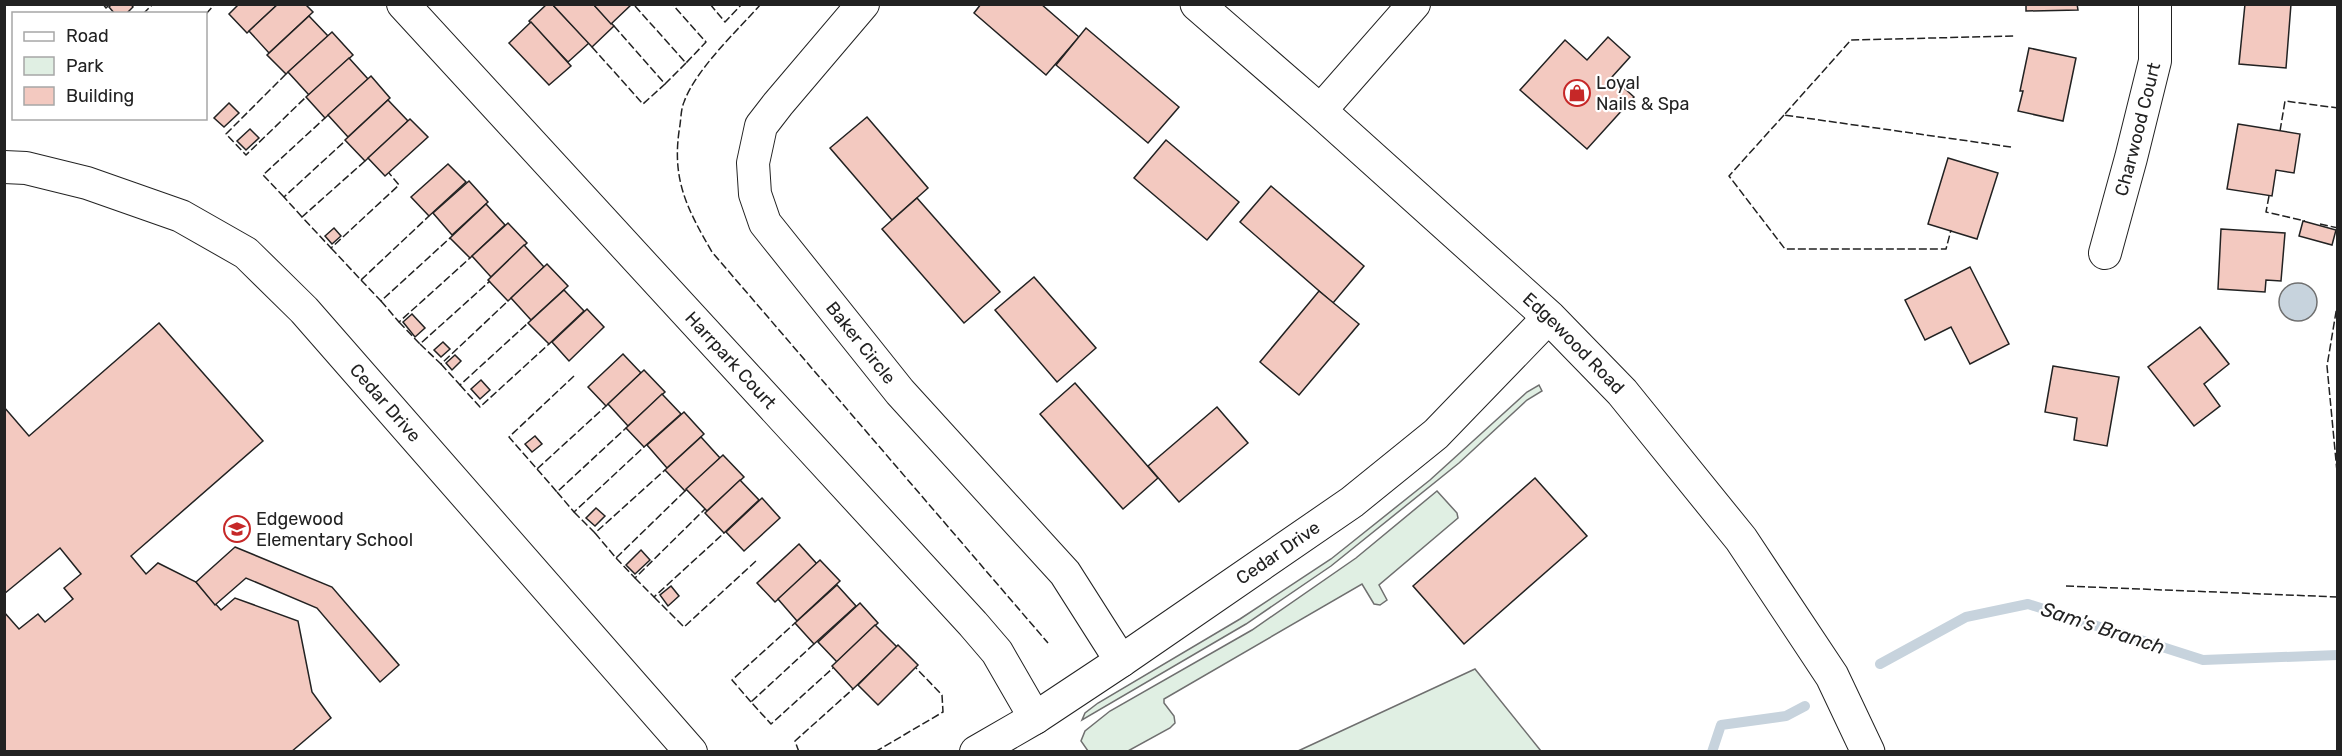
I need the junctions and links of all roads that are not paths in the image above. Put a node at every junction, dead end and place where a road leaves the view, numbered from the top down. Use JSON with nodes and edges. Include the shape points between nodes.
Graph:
{"nodes":[{"id":1,"x":863,"y":4,"type":"edge"},
{"id":2,"x":1197,"y":4,"type":"edge"},
{"id":3,"x":1414,"y":4,"type":"edge"},
{"id":4,"x":2155,"y":4,"type":"edge"},
{"id":5,"x":413,"y":8,"type":"edge"},
{"id":6,"x":1320,"y":111,"type":"junction"},
{"id":7,"x":4,"y":167,"type":"edge"},
{"id":8,"x":2105,"y":253,"type":"dead end"},
{"id":9,"x":1549,"y":317,"type":"junction"},
{"id":10,"x":1120,"y":661,"type":"junction"},
{"id":11,"x":1035,"y":718,"type":"junction"},
{"id":12,"x":691,"y":752,"type":"edge"},
{"id":13,"x":976,"y":752,"type":"edge"},
{"id":14,"x":1868,"y":752,"type":"edge"}],
"edges":[{"from":1,"to":10,"type":"street","name":"Baker Circle","via":[[761,126],[753,163],[755,194],[765,223],[900,392],[1065,573]]},
{"from":2,"to":6,"type":"main road","name":"Edgewood Road"},
{"from":3,"to":6,"type":"street"},
{"from":4,"to":8,"type":"street","name":"Charwood Court","via":[[2155,61]]},
{"from":5,"to":11,"type":"street","name":"Harrpark Court","via":[[973,624],[997,652]]},
{"from":6,"to":9,"type":"main road","name":"Edgewood Road"},
{"from":7,"to":12,"type":"street","name":"Cedar Drive","via":[[26,168],[87,183],[181,216],[246,253],[304,310]]},
{"from":9,"to":10,"type":"street","name":"Cedar Drive","via":[[1436,435],[1352,502]]},
{"from":9,"to":14,"type":"main road","name":"Edgewood Road","via":[[1622,392],[1741,539],[1832,676]]},
{"from":10,"to":11,"type":"street","name":"Cedar Drive"},
{"from":11,"to":13,"type":"street","name":"Cedar Drive"}]}
